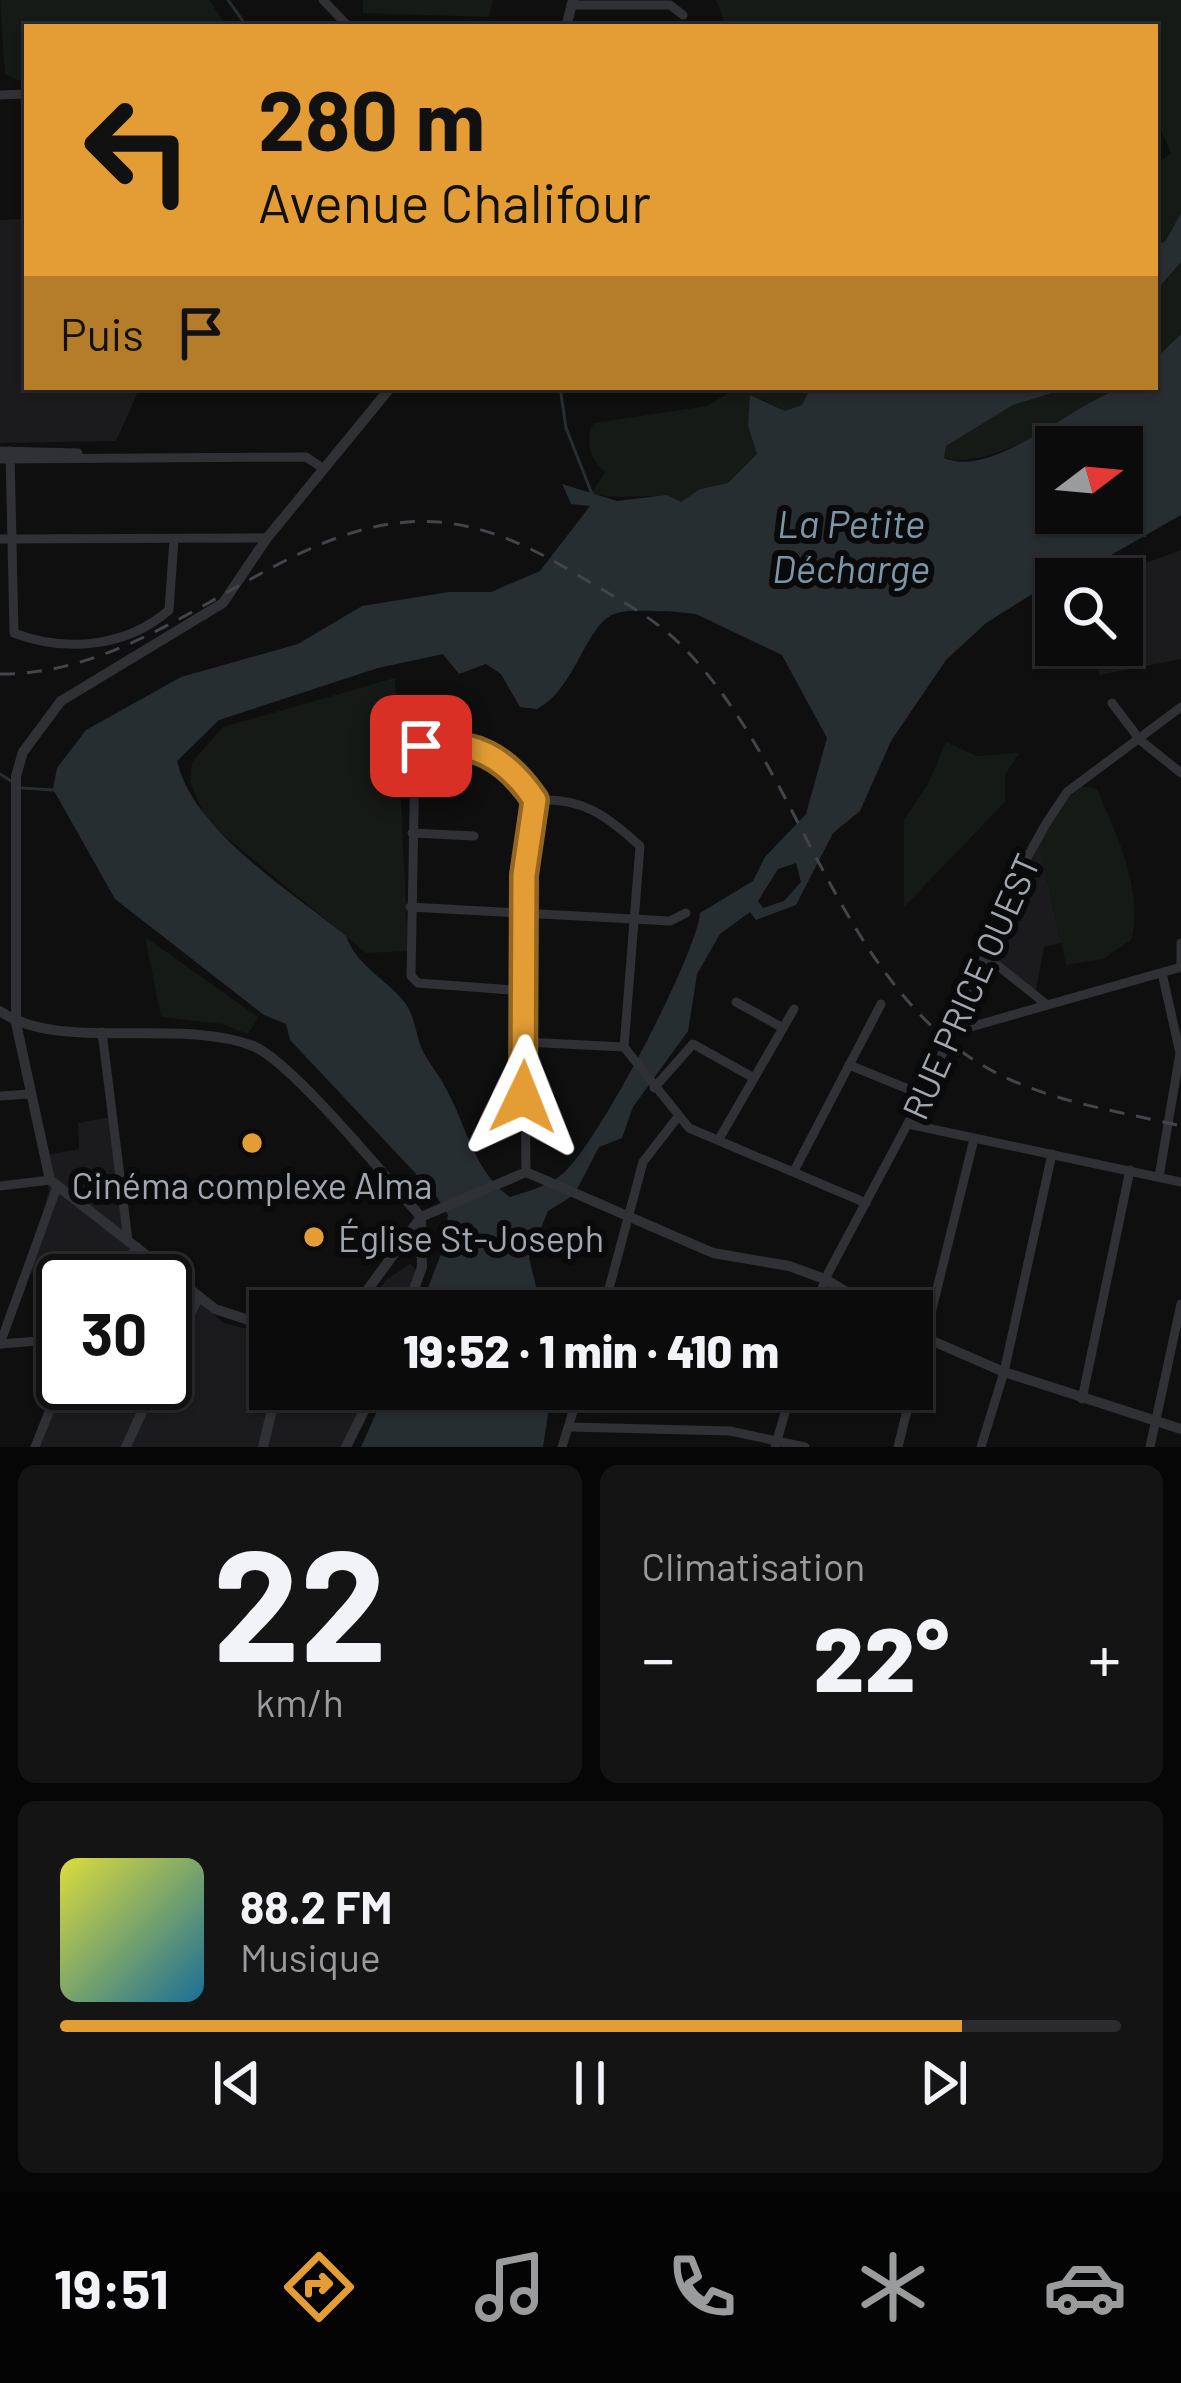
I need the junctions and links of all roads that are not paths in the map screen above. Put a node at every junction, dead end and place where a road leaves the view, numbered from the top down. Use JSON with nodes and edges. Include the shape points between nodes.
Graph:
{"nodes":[{"id":1,"x":323,"y":0,"type":"edge"},
{"id":2,"x":572,"y":2,"type":"edge"},
{"id":3,"x":682,"y":15,"type":"dead end"},
{"id":4,"x":346,"y":24,"type":"edge"},
{"id":5,"x":389,"y":390,"type":"edge"},
{"id":6,"x":5,"y":455,"type":"edge"},
{"id":7,"x":324,"y":469,"type":"junction"},
{"id":8,"x":266,"y":538,"type":"junction"},
{"id":9,"x":5,"y":539,"type":"edge"},
{"id":10,"x":174,"y":539,"type":"junction"},
{"id":11,"x":1112,"y":703,"type":"dead end"},
{"id":12,"x":1181,"y":707,"type":"edge"},
{"id":13,"x":1141,"y":740,"type":"junction"},
{"id":14,"x":1181,"y":773,"type":"edge"},
{"id":15,"x":535,"y":800,"type":"junction"},
{"id":16,"x":412,"y":832,"type":"junction"},
{"id":17,"x":474,"y":836,"type":"dead end"},
{"id":18,"x":410,"y":908,"type":"junction"},
{"id":19,"x":686,"y":913,"type":"dead end"},
{"id":20,"x":523,"y":915,"type":"junction"},
{"id":21,"x":636,"y":920,"type":"junction"},
{"id":22,"x":1181,"y":943,"type":"edge"},
{"id":23,"x":986,"y":956,"type":"junction"},
{"id":24,"x":1181,"y":965,"type":"edge"},
{"id":25,"x":1162,"y":973,"type":"junction"},
{"id":26,"x":525,"y":991,"type":"junction"},
{"id":27,"x":736,"y":1002,"type":"dead end"},
{"id":28,"x":880,"y":1004,"type":"dead end"},
{"id":29,"x":1046,"y":1005,"type":"junction"},
{"id":30,"x":794,"y":1009,"type":"dead end"},
{"id":31,"x":0,"y":1011,"type":"edge"},
{"id":32,"x":16,"y":1023,"type":"junction"},
{"id":33,"x":783,"y":1028,"type":"junction"},
{"id":34,"x":102,"y":1030,"type":"junction"},
{"id":35,"x":953,"y":1032,"type":"junction"},
{"id":36,"x":525,"y":1042,"type":"junction"},
{"id":37,"x":627,"y":1051,"type":"junction"},
{"id":38,"x":849,"y":1065,"type":"junction"},
{"id":39,"x":754,"y":1078,"type":"junction"},
{"id":40,"x":654,"y":1088,"type":"junction"},
{"id":41,"x":30,"y":1094,"type":"junction"},
{"id":42,"x":0,"y":1096,"type":"edge"},
{"id":43,"x":923,"y":1096,"type":"junction"},
{"id":44,"x":1176,"y":1103,"type":"edge"},
{"id":45,"x":677,"y":1118,"type":"junction"},
{"id":46,"x":908,"y":1124,"type":"junction"},
{"id":47,"x":719,"y":1139,"type":"junction"},
{"id":48,"x":974,"y":1139,"type":"junction"},
{"id":49,"x":1052,"y":1154,"type":"junction"},
{"id":50,"x":1130,"y":1170,"type":"junction"},
{"id":51,"x":794,"y":1171,"type":"junction"},
{"id":52,"x":530,"y":1174,"type":"junction"},
{"id":53,"x":1159,"y":1177,"type":"junction"},
{"id":54,"x":1181,"y":1182,"type":"edge"},
{"id":55,"x":54,"y":1184,"type":"junction"},
{"id":56,"x":0,"y":1186,"type":"edge"},
{"id":57,"x":866,"y":1203,"type":"junction"},
{"id":58,"x":426,"y":1215,"type":"junction"},
{"id":59,"x":626,"y":1218,"type":"junction"},
{"id":60,"x":132,"y":1244,"type":"junction"},
{"id":61,"x":126,"y":1254,"type":"edge"},
{"id":62,"x":394,"y":1258,"type":"junction"},
{"id":63,"x":422,"y":1267,"type":"junction"},
{"id":64,"x":825,"y":1279,"type":"junction"},
{"id":65,"x":369,"y":1290,"type":"edge"},
{"id":66,"x":414,"y":1290,"type":"edge"},
{"id":67,"x":608,"y":1290,"type":"edge"},
{"id":68,"x":822,"y":1290,"type":"edge"},
{"id":69,"x":843,"y":1290,"type":"edge"},
{"id":70,"x":199,"y":1297,"type":"junction"},
{"id":71,"x":1181,"y":1304,"type":"edge"},
{"id":72,"x":192,"y":1308,"type":"edge"},
{"id":73,"x":933,"y":1317,"type":"edge"},
{"id":74,"x":249,"y":1321,"type":"edge"},
{"id":75,"x":36,"y":1341,"type":"edge"},
{"id":76,"x":933,"y":1341,"type":"edge"},
{"id":77,"x":0,"y":1344,"type":"edge"},
{"id":78,"x":1004,"y":1372,"type":"junction"},
{"id":79,"x":1082,"y":1399,"type":"junction"},
{"id":80,"x":50,"y":1410,"type":"edge"},
{"id":81,"x":143,"y":1410,"type":"edge"},
{"id":82,"x":272,"y":1410,"type":"edge"},
{"id":83,"x":364,"y":1410,"type":"edge"},
{"id":84,"x":573,"y":1410,"type":"edge"},
{"id":85,"x":786,"y":1410,"type":"edge"},
{"id":86,"x":909,"y":1410,"type":"edge"},
{"id":87,"x":1155,"y":1423,"type":"junction"},
{"id":88,"x":568,"y":1426,"type":"junction"},
{"id":89,"x":1181,"y":1429,"type":"edge"},
{"id":90,"x":776,"y":1443,"type":"edge"},
{"id":91,"x":35,"y":1447,"type":"edge"},
{"id":92,"x":126,"y":1447,"type":"edge"},
{"id":93,"x":263,"y":1447,"type":"edge"},
{"id":94,"x":346,"y":1447,"type":"edge"},
{"id":95,"x":562,"y":1447,"type":"edge"},
{"id":96,"x":805,"y":1447,"type":"edge"},
{"id":97,"x":898,"y":1447,"type":"edge"},
{"id":98,"x":981,"y":1447,"type":"edge"},
{"id":99,"x":1150,"y":1447,"type":"edge"}],
"edges":[{"from":1,"to":4,"type":"street"},
{"from":2,"to":3,"type":"street","via":[[670,5]]},
{"from":5,"to":7,"type":"street"},
{"from":6,"to":7,"type":"street","via":[[306,457]]},
{"from":6,"to":9,"type":"street"},
{"from":7,"to":8,"type":"street"},
{"from":8,"to":10,"type":"street"},
{"from":8,"to":32,"type":"street","via":[[212,612],[61,701],[22,752]]},
{"from":9,"to":10,"type":"street"},
{"from":9,"to":10,"type":"street","via":[[14,633],[100,644],[169,610]]},
{"from":11,"to":13,"type":"street"},
{"from":12,"to":13,"type":"street","name":"RUE PRICE OUEST"},
{"from":13,"to":14,"type":"street"},
{"from":13,"to":23,"type":"street","name":"RUE PRICE OUEST","via":[[1067,792],[1006,895]]},
{"from":15,"to":16,"type":"street","via":[[495,756],[448,742],[421,746]]},
{"from":15,"to":20,"type":"street"},
{"from":15,"to":21,"type":"street","via":[[568,798],[604,813],[640,846]]},
{"from":16,"to":17,"type":"street"},
{"from":16,"to":18,"type":"street"},
{"from":18,"to":20,"type":"street"},
{"from":18,"to":26,"type":"street","via":[[411,976],[418,983]]},
{"from":19,"to":21,"type":"street"},
{"from":20,"to":21,"type":"street"},
{"from":20,"to":26,"type":"street"},
{"from":21,"to":37,"type":"street"},
{"from":22,"to":24,"type":"street"},
{"from":23,"to":29,"type":"street"},
{"from":23,"to":35,"type":"street","name":"RUE PRICE OUEST"},
{"from":24,"to":25,"type":"street"},
{"from":25,"to":29,"type":"street"},
{"from":25,"to":44,"type":"street","via":[[1180,1053]]},
{"from":26,"to":36,"type":"street"},
{"from":27,"to":33,"type":"street"},
{"from":28,"to":38,"type":"street"},
{"from":29,"to":35,"type":"street"},
{"from":30,"to":33,"type":"street"},
{"from":31,"to":32,"type":"street"},
{"from":32,"to":34,"type":"street"},
{"from":32,"to":41,"type":"street"},
{"from":33,"to":39,"type":"street"},
{"from":34,"to":58,"type":"street","via":[[219,1034],[260,1048]]},
{"from":34,"to":60,"type":"street"},
{"from":35,"to":43,"type":"street","name":"RUE PRICE OUEST"},
{"from":36,"to":37,"type":"street"},
{"from":36,"to":52,"type":"street"},
{"from":37,"to":40,"type":"street"},
{"from":38,"to":43,"type":"street"},
{"from":38,"to":51,"type":"street"},
{"from":39,"to":40,"type":"street","via":[[693,1044]]},
{"from":39,"to":47,"type":"street"},
{"from":40,"to":45,"type":"street"},
{"from":41,"to":42,"type":"street"},
{"from":41,"to":55,"type":"street"},
{"from":43,"to":46,"type":"street","name":"RUE PRICE OUEST"},
{"from":44,"to":53,"type":"street"},
{"from":45,"to":47,"type":"street"},
{"from":45,"to":59,"type":"street","via":[[643,1162]]},
{"from":46,"to":48,"type":"street"},
{"from":46,"to":57,"type":"street","name":"RUE PRICE OUEST"},
{"from":47,"to":51,"type":"street"},
{"from":48,"to":49,"type":"street"},
{"from":48,"to":73,"type":"street"},
{"from":49,"to":50,"type":"street"},
{"from":49,"to":78,"type":"street"},
{"from":50,"to":53,"type":"street"},
{"from":50,"to":79,"type":"street"},
{"from":51,"to":57,"type":"street"},
{"from":52,"to":58,"type":"street","via":[[497,1180]]},
{"from":52,"to":59,"type":"street"},
{"from":53,"to":54,"type":"street"},
{"from":55,"to":56,"type":"street"},
{"from":55,"to":60,"type":"street"},
{"from":55,"to":77,"type":"street"},
{"from":57,"to":64,"type":"street","name":"RUE PRICE OUEST"},
{"from":58,"to":62,"type":"street"},
{"from":58,"to":63,"type":"street"},
{"from":59,"to":64,"type":"street","via":[[713,1253]]},
{"from":59,"to":67,"type":"street"},
{"from":60,"to":61,"type":"street"},
{"from":60,"to":70,"type":"street"},
{"from":62,"to":63,"type":"street","via":[[413,1257]]},
{"from":62,"to":65,"type":"street"},
{"from":63,"to":66,"type":"street"},
{"from":64,"to":68,"type":"street","name":"RUE PRICE OUEST"},
{"from":64,"to":69,"type":"street"},
{"from":70,"to":72,"type":"street"},
{"from":70,"to":74,"type":"street"},
{"from":71,"to":87,"type":"street"},
{"from":75,"to":77,"type":"street"},
{"from":76,"to":78,"type":"street"},
{"from":78,"to":79,"type":"street"},
{"from":78,"to":98,"type":"street"},
{"from":79,"to":87,"type":"street"},
{"from":80,"to":91,"type":"street"},
{"from":81,"to":92,"type":"street"},
{"from":82,"to":93,"type":"street"},
{"from":83,"to":94,"type":"street"},
{"from":84,"to":88,"type":"street"},
{"from":85,"to":90,"type":"street"},
{"from":86,"to":97,"type":"street"},
{"from":87,"to":89,"type":"street"},
{"from":87,"to":99,"type":"street"},
{"from":88,"to":90,"type":"street","via":[[730,1431]]},
{"from":88,"to":95,"type":"street"},
{"from":90,"to":96,"type":"street"}]}
